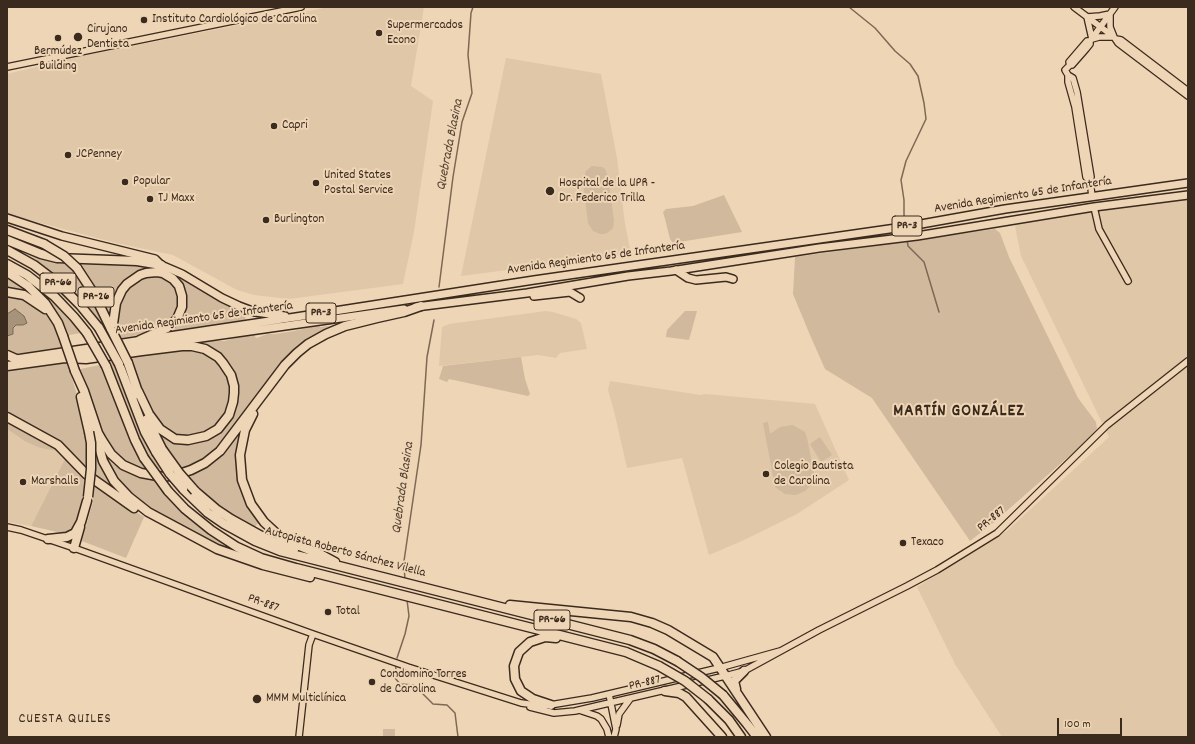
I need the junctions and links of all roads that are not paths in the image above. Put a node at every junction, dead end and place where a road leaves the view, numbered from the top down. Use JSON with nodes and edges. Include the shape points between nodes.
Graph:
{"nodes":[{"id":1,"x":301,"y":7,"type":"edge"},
{"id":2,"x":1074,"y":7,"type":"edge"},
{"id":3,"x":1115,"y":7,"type":"edge"},
{"id":4,"x":1110,"y":14,"type":"junction"},
{"id":5,"x":1087,"y":17,"type":"junction"},
{"id":6,"x":1101,"y":27,"type":"junction"},
{"id":7,"x":1115,"y":38,"type":"junction"},
{"id":8,"x":1091,"y":40,"type":"junction"},
{"id":9,"x":7,"y":67,"type":"edge"},
{"id":10,"x":1188,"y":91,"type":"edge"},
{"id":11,"x":1188,"y":96,"type":"edge"},
{"id":12,"x":1188,"y":183,"type":"edge"},
{"id":13,"x":1188,"y":195,"type":"edge"},
{"id":14,"x":1092,"y":196,"type":"junction"},
{"id":15,"x":1173,"y":198,"type":"junction"},
{"id":16,"x":1188,"y":199,"type":"edge"},
{"id":17,"x":1094,"y":207,"type":"junction"},
{"id":18,"x":7,"y":218,"type":"edge"},
{"id":19,"x":7,"y":226,"type":"edge"},
{"id":20,"x":7,"y":230,"type":"edge"},
{"id":21,"x":24,"y":236,"type":"junction"},
{"id":22,"x":7,"y":240,"type":"edge"},
{"id":23,"x":7,"y":250,"type":"edge"},
{"id":24,"x":7,"y":264,"type":"edge"},
{"id":25,"x":161,"y":265,"type":"junction"},
{"id":26,"x":676,"y":270,"type":"junction"},
{"id":27,"x":7,"y":272,"type":"edge"},
{"id":28,"x":733,"y":279,"type":"dead end"},
{"id":29,"x":1128,"y":281,"type":"dead end"},
{"id":30,"x":7,"y":292,"type":"edge"},
{"id":31,"x":526,"y":293,"type":"junction"},
{"id":32,"x":580,"y":298,"type":"dead end"},
{"id":33,"x":421,"y":306,"type":"junction"},
{"id":34,"x":52,"y":313,"type":"junction"},
{"id":35,"x":296,"y":317,"type":"junction"},
{"id":36,"x":111,"y":329,"type":"junction"},
{"id":37,"x":140,"y":340,"type":"junction"},
{"id":38,"x":7,"y":356,"type":"edge"},
{"id":39,"x":65,"y":358,"type":"junction"},
{"id":40,"x":16,"y":359,"type":"junction"},
{"id":41,"x":7,"y":360,"type":"edge"},
{"id":42,"x":1188,"y":361,"type":"edge"},
{"id":43,"x":123,"y":364,"type":"junction"},
{"id":44,"x":7,"y":366,"type":"edge"},
{"id":45,"x":75,"y":371,"type":"junction"},
{"id":46,"x":138,"y":391,"type":"junction"},
{"id":47,"x":265,"y":391,"type":"junction"},
{"id":48,"x":7,"y":417,"type":"edge"},
{"id":49,"x":94,"y":420,"type":"junction"},
{"id":50,"x":159,"y":450,"type":"junction"},
{"id":51,"x":87,"y":499,"type":"junction"},
{"id":52,"x":7,"y":528,"type":"edge"},
{"id":53,"x":48,"y":539,"type":"junction"},
{"id":54,"x":74,"y":548,"type":"junction"},
{"id":55,"x":217,"y":549,"type":"junction"},
{"id":56,"x":344,"y":567,"type":"junction"},
{"id":57,"x":383,"y":590,"type":"junction"},
{"id":58,"x":469,"y":600,"type":"junction"},
{"id":59,"x":313,"y":634,"type":"junction"},
{"id":60,"x":569,"y":638,"type":"junction"},
{"id":61,"x":780,"y":651,"type":"junction"},
{"id":62,"x":719,"y":668,"type":"junction"},
{"id":63,"x":744,"y":670,"type":"junction"},
{"id":64,"x":725,"y":676,"type":"junction"},
{"id":65,"x":665,"y":690,"type":"junction"},
{"id":66,"x":737,"y":692,"type":"junction"},
{"id":67,"x":609,"y":694,"type":"junction"},
{"id":68,"x":630,"y":699,"type":"junction"},
{"id":69,"x":512,"y":700,"type":"junction"},
{"id":70,"x":610,"y":703,"type":"junction"},
{"id":71,"x":551,"y":706,"type":"junction"},
{"id":72,"x":579,"y":710,"type":"junction"},
{"id":73,"x":616,"y":729,"type":"junction"},
{"id":74,"x":299,"y":737,"type":"edge"},
{"id":75,"x":609,"y":737,"type":"edge"},
{"id":76,"x":614,"y":737,"type":"edge"},
{"id":77,"x":722,"y":737,"type":"edge"},
{"id":78,"x":741,"y":737,"type":"edge"},
{"id":79,"x":757,"y":737,"type":"edge"},
{"id":80,"x":766,"y":737,"type":"edge"}],
"edges":[{"from":1,"to":9,"type":"street"},
{"from":2,"to":5,"type":"street"},
{"from":3,"to":4,"type":"street"},
{"from":4,"to":5,"type":"street"},
{"from":4,"to":6,"type":"street"},
{"from":4,"to":7,"type":"street","via":[[1110,27]]},
{"from":5,"to":6,"type":"street"},
{"from":5,"to":8,"type":"street"},
{"from":6,"to":7,"type":"street"},
{"from":6,"to":8,"type":"street"},
{"from":7,"to":8,"type":"street","via":[[1099,37]]},
{"from":7,"to":10,"type":"street"},
{"from":7,"to":11,"type":"street","via":[[1118,43]]},
{"from":8,"to":14,"type":"street","via":[[1087,41],[1065,70],[1079,116],[1086,164],[1091,177]]},
{"from":12,"to":14,"type":"main road","name":"Avenida Regimiento 65 de Infantería","number":"PR-3"},
{"from":13,"to":15,"type":"main road","name":"Avenida Regimiento 65 de Infantería","number":"PR-3"},
{"from":14,"to":35,"type":"main road","name":"Avenida Regimiento 65 de Infantería","number":"PR-3","via":[[910,226]]},
{"from":15,"to":16,"type":"main road"},
{"from":15,"to":17,"type":"main road","name":"Avenida Regimiento 65 de Infantería","number":"PR-3"},
{"from":17,"to":26,"type":"main road","name":"Avenida Regimiento 65 de Infantería","number":"PR-3","via":[[917,236]]},
{"from":17,"to":29,"type":"street","via":[[1099,229]]},
{"from":18,"to":25,"type":"main road","via":[[62,236],[144,255],[155,259]]},
{"from":19,"to":21,"type":"highway"},
{"from":20,"to":21,"type":"highway","number":"PR-26"},
{"from":21,"to":36,"type":"highway","number":"PR-26","bridge":true,"via":[[64,256],[77,268],[94,294]]},
{"from":22,"to":25,"type":"highway","via":[[57,258],[137,261]]},
{"from":23,"to":43,"type":"highway","name":"Autopista Roberto Sánchez Vilella","number":"PR-66","bridge":true,"via":[[34,265],[59,284],[99,328]]},
{"from":24,"to":57,"type":"highway","name":"Autopista Roberto Sánchez Vilella","number":"PR-66","bridge":true,"via":[[27,275],[54,296],[87,333],[106,366],[144,458],[185,509],[225,540],[249,553]]},
{"from":25,"to":35,"type":"main road","via":[[239,306],[264,314]]},
{"from":26,"to":28,"type":"main road","via":[[696,280],[726,277]]},
{"from":26,"to":31,"type":"main road","name":"Avenida Regimiento 65 de Infantería","number":"PR-3"},
{"from":27,"to":34,"type":"highway","via":[[28,286]]},
{"from":30,"to":34,"type":"highway","via":[[24,295]]},
{"from":31,"to":32,"type":"main road","via":[[535,296],[570,292]]},
{"from":31,"to":33,"type":"main road","name":"Avenida Regimiento 65 de Infantería","number":"PR-3"},
{"from":33,"to":39,"type":"main road","name":"Avenida Regimiento 65 de Infantería","number":"PR-3"},
{"from":33,"to":47,"type":"highway","via":[[345,326],[322,336],[297,353]]},
{"from":34,"to":45,"type":"highway","bridge":true,"via":[[64,336]]},
{"from":35,"to":37,"type":"main road","name":"Avenida Regimiento 65 de Infantería","number":"PR-3"},
{"from":36,"to":37,"type":"highway","via":[[116,303],[122,290],[140,275],[163,273],[179,286],[182,307],[177,319],[167,328]]},
{"from":36,"to":43,"type":"highway","number":"PR-26","bridge":true},
{"from":37,"to":40,"type":"main road","name":"Avenida Regimiento 65 de Infantería","number":"PR-3"},
{"from":38,"to":40,"type":"highway"},
{"from":39,"to":44,"type":"highway","name":"Avenida Regimiento 65 de Infantería","number":"PR-3"},
{"from":39,"to":46,"type":"highway","via":[[86,359],[182,346],[200,347],[223,363],[234,386],[234,402],[229,415],[218,429],[206,436],[188,440],[175,439],[160,429],[153,420]]},
{"from":40,"to":41,"type":"highway","name":"Avenida Regimiento 65 de Infantería","number":"PR-3"},
{"from":42,"to":61,"type":"street","name":"PR-887","via":[[1107,425],[997,533],[937,570]]},
{"from":43,"to":46,"type":"highway","number":"PR-26"},
{"from":43,"to":50,"type":"highway","name":"Autopista Roberto Sánchez Vilella","number":"PR-66","via":[[145,432]]},
{"from":45,"to":49,"type":"highway"},
{"from":45,"to":51,"type":"highway","bridge":true,"via":[[91,443]]},
{"from":46,"to":50,"type":"highway"},
{"from":47,"to":49,"type":"highway","via":[[220,451],[205,463],[179,474],[149,475],[123,465],[106,447]]},
{"from":47,"to":56,"type":"highway","via":[[245,430],[241,446],[240,471],[251,504],[277,534]]},
{"from":48,"to":55,"type":"highway","via":[[58,445],[86,474],[146,515],[181,535]]},
{"from":49,"to":55,"type":"highway","via":[[103,461],[110,476],[120,488],[148,512]]},
{"from":50,"to":56,"type":"highway","bridge":true,"via":[[195,491],[216,509],[251,531]]},
{"from":50,"to":56,"type":"highway","name":"Autopista Roberto Sánchez Vilella","number":"PR-66","bridge":true,"via":[[170,474],[183,489],[208,513],[231,529],[280,551]]},
{"from":51,"to":53,"type":"highway","via":[[75,533],[67,537]]},
{"from":51,"to":54,"type":"highway"},
{"from":52,"to":53,"type":"street","name":"PR-887"},
{"from":53,"to":54,"type":"street","name":"PR-887"},
{"from":54,"to":59,"type":"street","name":"PR-887"},
{"from":55,"to":57,"type":"highway","via":[[279,570],[370,592]]},
{"from":56,"to":58,"type":"highway","name":"Autopista Roberto Sánchez Vilella","number":"PR-66"},
{"from":57,"to":60,"type":"highway","name":"Autopista Roberto Sánchez Vilella","number":"PR-66"},
{"from":58,"to":62,"type":"highway","via":[[642,620],[668,630],[713,657]]},
{"from":58,"to":79,"type":"highway","name":"Autopista Roberto Sánchez Vilella","number":"PR-66","bridge":true,"via":[[630,640],[654,649],[701,676],[723,695]]},
{"from":59,"to":69,"type":"street","name":"PR-887"},
{"from":59,"to":74,"type":"street","via":[[309,645]]},
{"from":60,"to":71,"type":"highway","via":[[549,637],[534,640],[522,648],[515,662],[515,679],[522,691],[533,699]]},
{"from":60,"to":78,"type":"highway","name":"Autopista Roberto Sánchez Vilella","number":"PR-66","bridge":true,"via":[[626,652],[659,666],[685,681],[708,699],[729,720]]},
{"from":61,"to":62,"type":"street","name":"PR-887"},
{"from":61,"to":63,"type":"street","name":"PR-887"},
{"from":62,"to":64,"type":"highway"},
{"from":62,"to":67,"type":"street","name":"PR-887"},
{"from":63,"to":64,"type":"street","name":"PR-887"},
{"from":63,"to":66,"type":"highway","via":[[734,681]]},
{"from":64,"to":65,"type":"street","name":"PR-887"},
{"from":64,"to":66,"type":"highway"},
{"from":65,"to":68,"type":"street","name":"PR-887"},
{"from":65,"to":77,"type":"highway","via":[[679,692],[686,697]]},
{"from":66,"to":80,"type":"highway"},
{"from":67,"to":70,"type":"street"},
{"from":67,"to":71,"type":"street","name":"PR-887"},
{"from":68,"to":70,"type":"street","name":"PR-887"},
{"from":68,"to":73,"type":"street","via":[[619,714]]},
{"from":69,"to":71,"type":"street","name":"PR-887"},
{"from":69,"to":72,"type":"street","name":"PR-887","via":[[554,713]]},
{"from":70,"to":72,"type":"street","name":"PR-887"},
{"from":70,"to":73,"type":"street"},
{"from":72,"to":75,"type":"street","via":[[601,719]]},
{"from":73,"to":76,"type":"street"}]}
